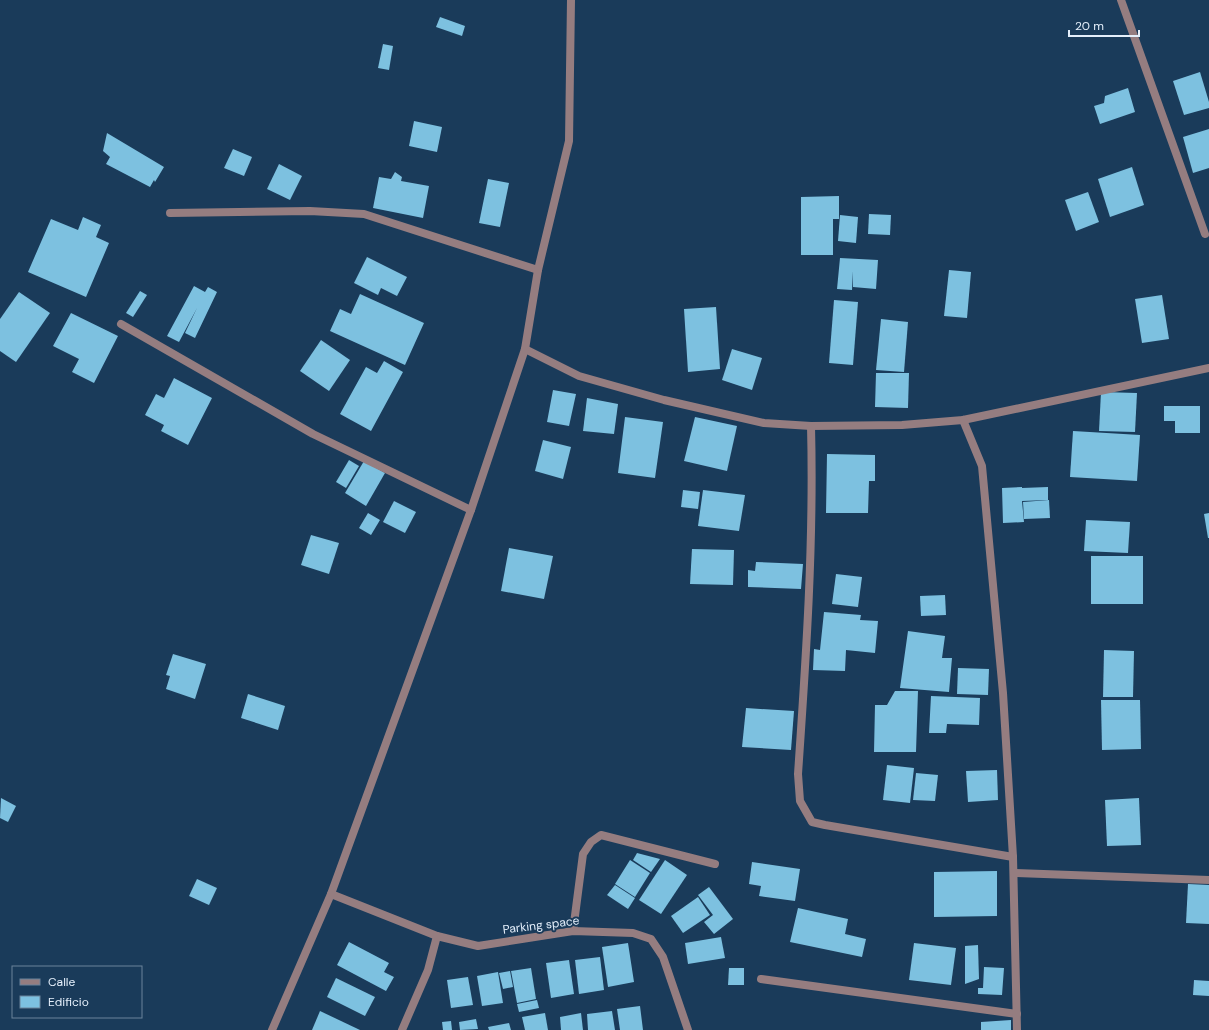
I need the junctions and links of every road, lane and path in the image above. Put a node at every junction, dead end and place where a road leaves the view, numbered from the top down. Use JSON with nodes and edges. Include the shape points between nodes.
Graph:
{"nodes":[{"id":1,"x":571,"y":0,"type":"edge"},
{"id":2,"x":1121,"y":0,"type":"edge"},
{"id":3,"x":170,"y":213,"type":"dead end"},
{"id":4,"x":1205,"y":234,"type":"dead end"},
{"id":5,"x":538,"y":270,"type":"junction"},
{"id":6,"x":121,"y":324,"type":"dead end"},
{"id":7,"x":525,"y":349,"type":"junction"},
{"id":8,"x":1209,"y":368,"type":"edge"},
{"id":9,"x":963,"y":420,"type":"junction"},
{"id":10,"x":811,"y":426,"type":"junction"},
{"id":11,"x":471,"y":510,"type":"junction"},
{"id":12,"x":1013,"y":857,"type":"junction"},
{"id":13,"x":715,"y":864,"type":"dead end"},
{"id":14,"x":1014,"y":873,"type":"junction"},
{"id":15,"x":1209,"y":880,"type":"edge"},
{"id":16,"x":331,"y":894,"type":"junction"},
{"id":17,"x":573,"y":931,"type":"junction"},
{"id":18,"x":437,"y":936,"type":"junction"},
{"id":19,"x":761,"y":980,"type":"dead end"},
{"id":20,"x":1017,"y":1014,"type":"junction"},
{"id":21,"x":272,"y":1030,"type":"edge"},
{"id":22,"x":402,"y":1030,"type":"edge"},
{"id":23,"x":688,"y":1030,"type":"edge"},
{"id":24,"x":1017,"y":1030,"type":"edge"}],
"edges":[{"from":1,"to":5,"type":"street","via":[[569,141]]},
{"from":2,"to":4,"type":"street"},
{"from":3,"to":5,"type":"street","via":[[310,211],[364,214]]},
{"from":5,"to":7,"type":"street"},
{"from":6,"to":11,"type":"street","via":[[313,434]]},
{"from":7,"to":10,"type":"street","via":[[579,376],[664,400],[764,423]]},
{"from":7,"to":11,"type":"street"},
{"from":8,"to":9,"type":"street"},
{"from":9,"to":10,"type":"street","via":[[902,425]]},
{"from":9,"to":12,"type":"street","via":[[982,466],[1003,693]]},
{"from":10,"to":12,"type":"street","via":[[811,566],[798,774],[800,801],[812,822],[819,824]]},
{"from":11,"to":16,"type":"street"},
{"from":12,"to":14,"type":"street"},
{"from":13,"to":17,"type":"street","via":[[601,835],[591,842],[583,854]]},
{"from":14,"to":15,"type":"street"},
{"from":14,"to":20,"type":"street"},
{"from":16,"to":18,"type":"street","name":"Parking space"},
{"from":16,"to":21,"type":"street"},
{"from":17,"to":18,"type":"street","name":"Parking space","via":[[478,946]]},
{"from":17,"to":23,"type":"street","name":"Parking space","via":[[633,933],[652,939],[663,957]]},
{"from":18,"to":22,"type":"street","via":[[428,970]]},
{"from":19,"to":20,"type":"street"},
{"from":20,"to":24,"type":"street"}]}
